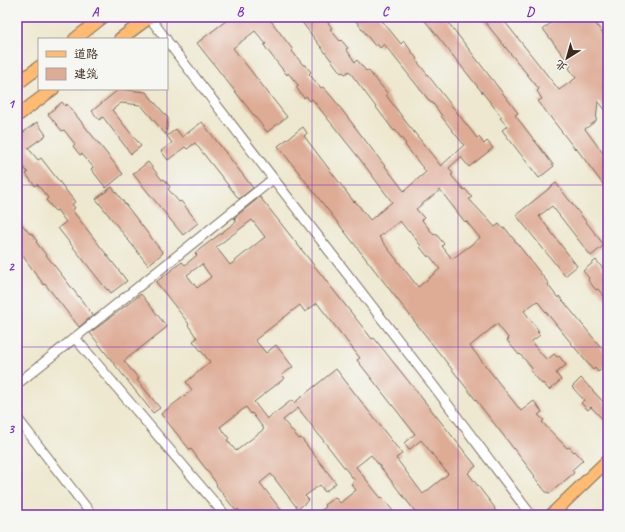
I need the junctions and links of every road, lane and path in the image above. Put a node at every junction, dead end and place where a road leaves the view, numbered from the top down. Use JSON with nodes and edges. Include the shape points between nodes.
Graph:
{"nodes":[{"id":1,"x":103,"y":17,"type":"edge"},
{"id":2,"x":149,"y":17,"type":"edge"},
{"id":3,"x":76,"y":38,"type":"edge"},
{"id":4,"x":121,"y":38,"type":"edge"},
{"id":5,"x":165,"y":38,"type":"edge"},
{"id":6,"x":168,"y":43,"type":"edge"},
{"id":7,"x":38,"y":67,"type":"edge"},
{"id":8,"x":17,"y":84,"type":"edge"},
{"id":9,"x":52,"y":90,"type":"edge"},
{"id":10,"x":17,"y":116,"type":"edge"},
{"id":11,"x":273,"y":179,"type":"junction"},
{"id":12,"x":74,"y":338,"type":"junction"},
{"id":13,"x":17,"y":384,"type":"edge"},
{"id":14,"x":17,"y":418,"type":"edge"},
{"id":15,"x":608,"y":460,"type":"edge"},
{"id":16,"x":608,"y":471,"type":"edge"},
{"id":17,"x":92,"y":515,"type":"edge"},
{"id":18,"x":225,"y":515,"type":"edge"},
{"id":19,"x":531,"y":515,"type":"edge"},
{"id":20,"x":551,"y":515,"type":"edge"},
{"id":21,"x":562,"y":515,"type":"edge"}],
"edges":[{"from":1,"to":3,"type":"main road"},
{"from":2,"to":4,"type":"main road"},
{"from":2,"to":5,"type":"street"},
{"from":6,"to":11,"type":"street"},
{"from":7,"to":8,"type":"main road"},
{"from":9,"to":10,"type":"main road"},
{"from":11,"to":12,"type":"street"},
{"from":11,"to":19,"type":"street"},
{"from":12,"to":13,"type":"street"},
{"from":12,"to":18,"type":"street"},
{"from":14,"to":17,"type":"street"},
{"from":15,"to":20,"type":"main road"},
{"from":16,"to":21,"type":"main road"}]}
